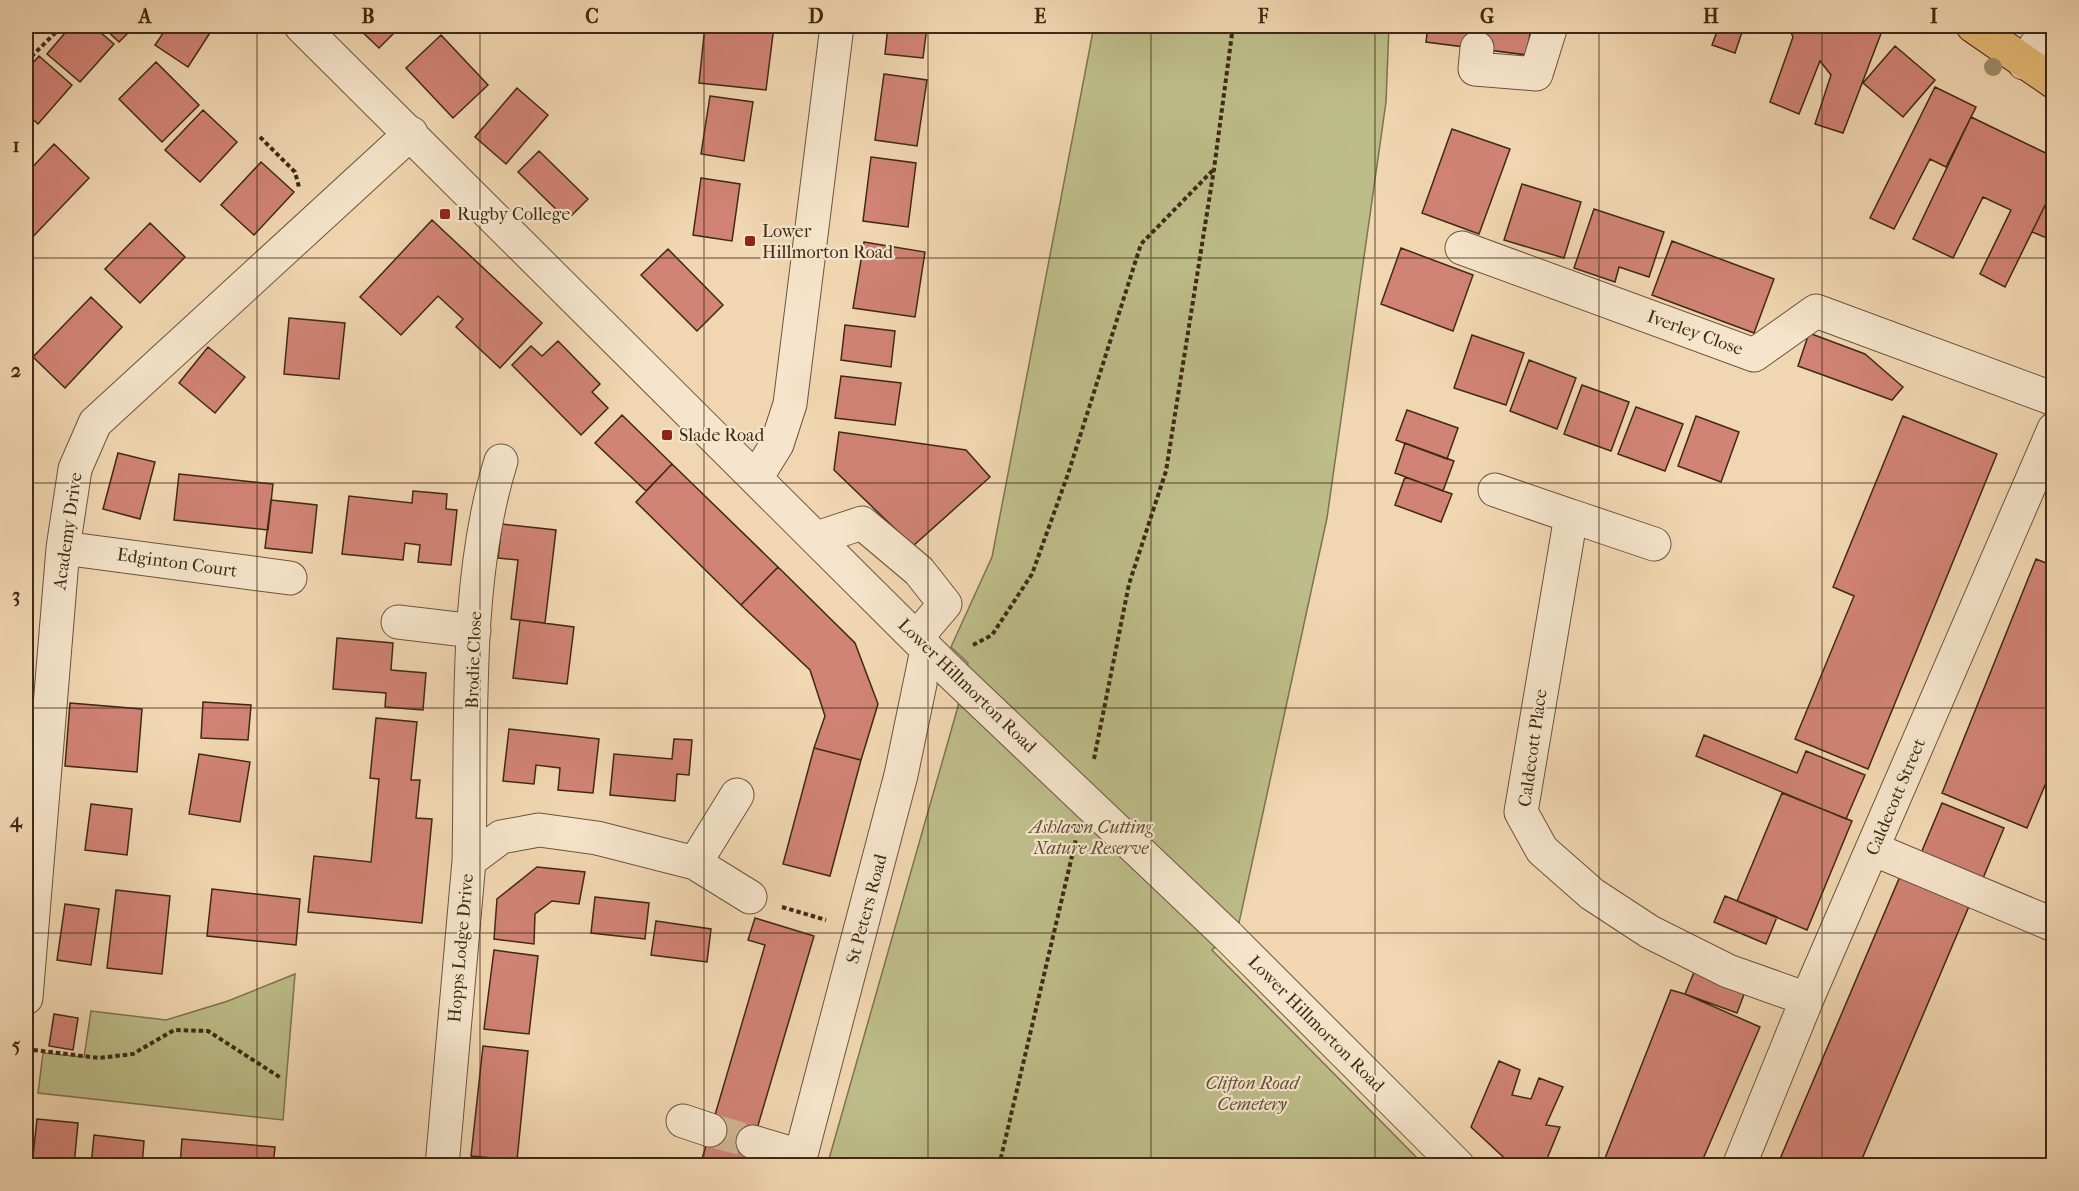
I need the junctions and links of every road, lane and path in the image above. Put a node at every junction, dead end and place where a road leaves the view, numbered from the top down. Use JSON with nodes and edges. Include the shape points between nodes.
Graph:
{"nodes":[{"id":1,"x":62,"y":26,"type":"edge"},
{"id":2,"x":302,"y":26,"type":"edge"},
{"id":3,"x":837,"y":26,"type":"edge"},
{"id":4,"x":1233,"y":26,"type":"edge"},
{"id":5,"x":1551,"y":26,"type":"edge"},
{"id":6,"x":1973,"y":26,"type":"edge"},
{"id":7,"x":2049,"y":26,"type":"edge"},
{"id":8,"x":1478,"y":48,"type":"dead end"},
{"id":9,"x":26,"y":62,"type":"edge"},
{"id":10,"x":2024,"y":63,"type":"junction"},
{"id":11,"x":2054,"y":82,"type":"edge"},
{"id":12,"x":411,"y":133,"type":"junction"},
{"id":13,"x":260,"y":137,"type":"dead end"},
{"id":14,"x":1214,"y":169,"type":"junction"},
{"id":15,"x":296,"y":235,"type":"junction"},
{"id":16,"x":1462,"y":248,"type":"dead end"},
{"id":17,"x":2054,"y":399,"type":"edge"},
{"id":18,"x":2054,"y":429,"type":"edge"},
{"id":19,"x":501,"y":461,"type":"dead end"},
{"id":20,"x":756,"y":478,"type":"junction"},
{"id":21,"x":1495,"y":490,"type":"dead end"},
{"id":22,"x":1570,"y":516,"type":"junction"},
{"id":23,"x":817,"y":538,"type":"junction"},
{"id":24,"x":1654,"y":544,"type":"dead end"},
{"id":25,"x":63,"y":548,"type":"junction"},
{"id":26,"x":290,"y":578,"type":"dead end"},
{"id":27,"x":398,"y":622,"type":"dead end"},
{"id":28,"x":474,"y":631,"type":"junction"},
{"id":29,"x":933,"y":655,"type":"junction"},
{"id":30,"x":39,"y":661,"type":"edge"},
{"id":31,"x":1094,"y":760,"type":"dead end"},
{"id":32,"x":737,"y":795,"type":"dead end"},
{"id":33,"x":1078,"y":830,"type":"dead end"},
{"id":34,"x":1873,"y":849,"type":"junction"},
{"id":35,"x":469,"y":861,"type":"junction"},
{"id":36,"x":695,"y":863,"type":"junction"},
{"id":37,"x":750,"y":897,"type":"joint"},
{"id":38,"x":2054,"y":925,"type":"edge"},
{"id":39,"x":862,"y":931,"type":"junction"},
{"id":40,"x":26,"y":998,"type":"edge"},
{"id":41,"x":1808,"y":999,"type":"junction"},
{"id":42,"x":26,"y":1049,"type":"edge"},
{"id":43,"x":281,"y":1078,"type":"dead end"},
{"id":44,"x":753,"y":1142,"type":"tunnel mouth"},
{"id":45,"x":799,"y":1161,"type":"edge"},
{"id":46,"x":442,"y":1166,"type":"edge"},
{"id":47,"x":999,"y":1166,"type":"edge"},
{"id":48,"x":1458,"y":1166,"type":"edge"},
{"id":49,"x":1739,"y":1166,"type":"edge"}],
"edges":[{"from":1,"to":9,"type":"path"},
{"from":2,"to":12,"type":"street","name":"Lower Hillmorton Road"},
{"from":3,"to":20,"type":"street","via":[[790,404],[777,444]]},
{"from":4,"to":14,"type":"path"},
{"from":5,"to":8,"type":"street","via":[[1536,74],[1475,69]]},
{"from":6,"to":10,"type":"highway"},
{"from":7,"to":10,"type":"street"},
{"from":10,"to":11,"type":"highway"},
{"from":12,"to":15,"type":"street","name":"Academy Drive"},
{"from":12,"to":20,"type":"street","name":"Lower Hillmorton Road"},
{"from":13,"to":15,"type":"path","via":[[295,172],[300,191]]},
{"from":14,"to":29,"type":"path","via":[[1141,244],[1032,574],[992,635]]},
{"from":14,"to":31,"type":"path","via":[[1167,471],[1129,584]]},
{"from":15,"to":25,"type":"street","name":"Academy Drive","via":[[95,423],[75,469]]},
{"from":16,"to":17,"type":"street","name":"Iverley Close","via":[[1754,355],[1816,311]]},
{"from":18,"to":34,"type":"street","name":"Caldecott Street"},
{"from":19,"to":28,"type":"street","name":"Brodie Close","via":[[488,501]]},
{"from":20,"to":23,"type":"street","name":"Lower Hillmorton Road"},
{"from":21,"to":22,"type":"street"},
{"from":22,"to":24,"type":"street"},
{"from":22,"to":41,"type":"street","name":"Caldecott Place","via":[[1521,812],[1542,850],[1592,894],[1650,932],[1728,971]]},
{"from":23,"to":29,"type":"street","name":"Lower Hillmorton Road"},
{"from":23,"to":29,"type":"street","via":[[862,523],[919,572],[945,603]]},
{"from":25,"to":26,"type":"street","name":"Edginton Court"},
{"from":25,"to":30,"type":"street","name":"Academy Drive"},
{"from":27,"to":28,"type":"street"},
{"from":28,"to":35,"type":"street","name":"Brodie Close"},
{"from":29,"to":39,"type":"street","name":"St Peters Road"},
{"from":29,"to":48,"type":"street","name":"Lower Hillmorton Road","bridge":true,"via":[[1228,936]]},
{"from":30,"to":40,"type":"street","name":"Academy Drive"},
{"from":32,"to":36,"type":"street"},
{"from":33,"to":47,"type":"path"},
{"from":34,"to":38,"type":"street"},
{"from":34,"to":41,"type":"street","name":"Caldecott Street"},
{"from":35,"to":36,"type":"street","name":"Hopps Lodge Drive","via":[[501,837],[539,830],[597,838]]},
{"from":35,"to":46,"type":"street","name":"Hopps Lodge Drive"},
{"from":36,"to":37,"type":"street","name":"Hopps Lodge Drive"},
{"from":37,"to":39,"type":"path"},
{"from":39,"to":45,"type":"street","name":"St Peters Road"},
{"from":41,"to":49,"type":"street","name":"Caldecott Street"},
{"from":42,"to":43,"type":"path","via":[[99,1059],[133,1054],[174,1030],[208,1032]]},
{"from":44,"to":45,"type":"street"}]}
